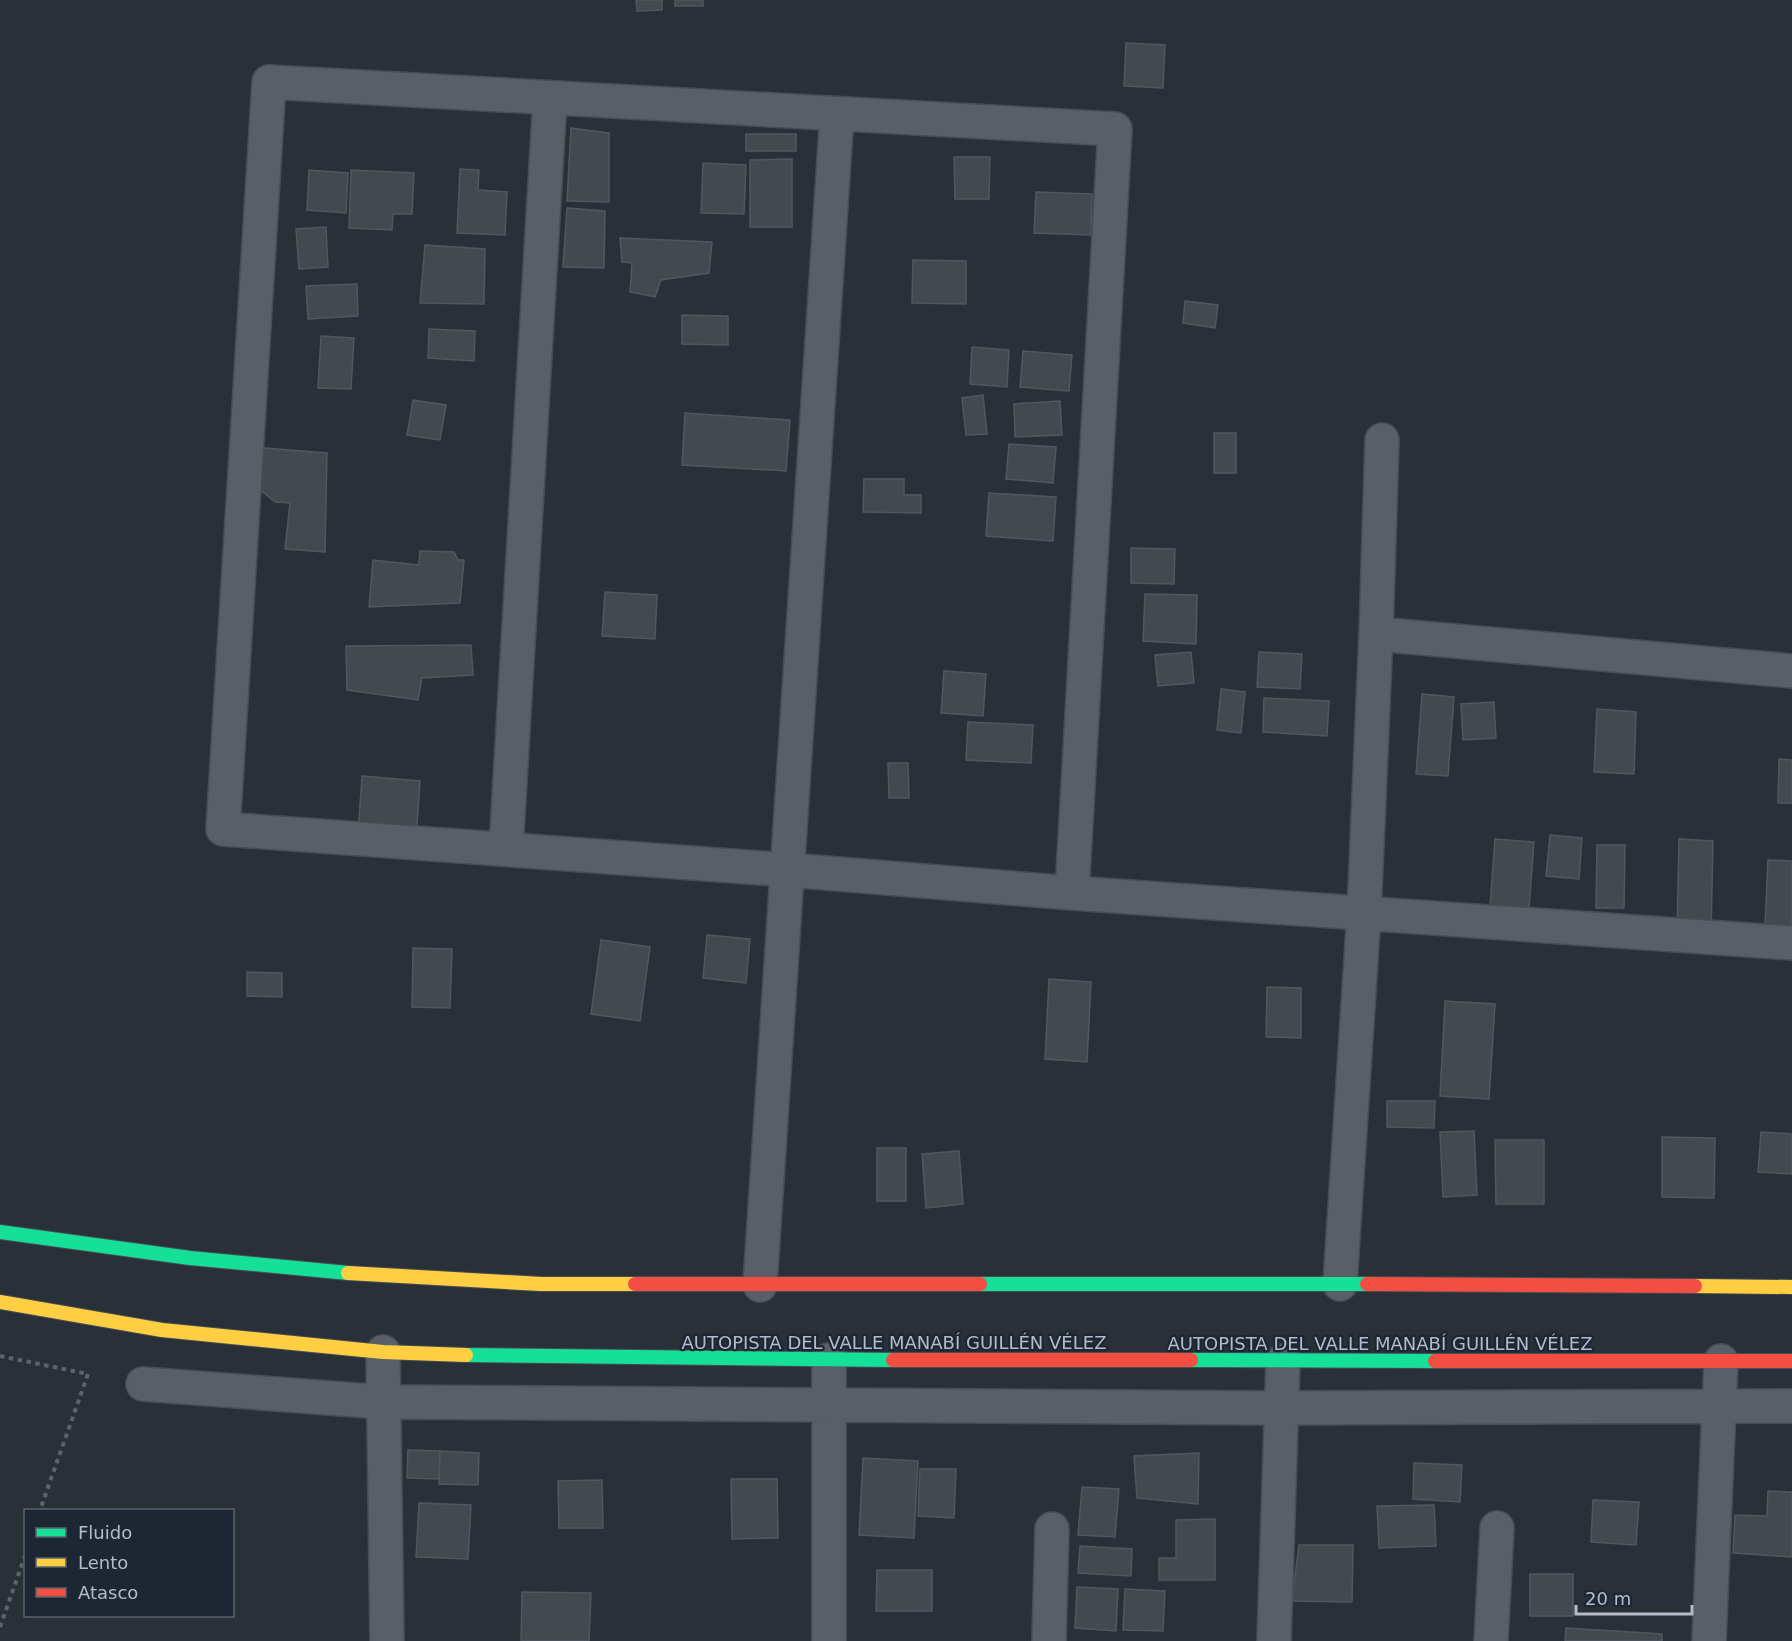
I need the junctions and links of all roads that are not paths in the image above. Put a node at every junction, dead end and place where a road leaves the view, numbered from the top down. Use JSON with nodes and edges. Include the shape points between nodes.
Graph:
{"nodes":[{"id":1,"x":550,"y":98,"type":"junction"},
{"id":2,"x":837,"y":114,"type":"junction"},
{"id":3,"x":1382,"y":441,"type":"dead end"},
{"id":4,"x":1376,"y":634,"type":"junction"},
{"id":5,"x":1792,"y":671,"type":"edge"},
{"id":6,"x":506,"y":849,"type":"junction"},
{"id":7,"x":789,"y":870,"type":"junction"},
{"id":8,"x":1071,"y":893,"type":"junction"},
{"id":9,"x":1364,"y":913,"type":"junction"},
{"id":10,"x":1792,"y":943,"type":"edge"},
{"id":11,"x":0,"y":1232,"type":"edge"},
{"id":12,"x":1340,"y":1284,"type":"junction"},
{"id":13,"x":760,"y":1285,"type":"junction"},
{"id":14,"x":1792,"y":1287,"type":"edge"},
{"id":15,"x":0,"y":1302,"type":"edge"},
{"id":16,"x":383,"y":1352,"type":"junction"},
{"id":17,"x":829,"y":1360,"type":"junction"},
{"id":18,"x":1721,"y":1360,"type":"junction"},
{"id":19,"x":1283,"y":1361,"type":"junction"},
{"id":20,"x":1792,"y":1361,"type":"edge"},
{"id":21,"x":142,"y":1384,"type":"dead end"},
{"id":22,"x":382,"y":1402,"type":"junction"},
{"id":23,"x":828,"y":1405,"type":"junction"},
{"id":24,"x":1719,"y":1406,"type":"junction"},
{"id":25,"x":1792,"y":1406,"type":"edge"},
{"id":26,"x":1282,"y":1408,"type":"junction"},
{"id":27,"x":1052,"y":1528,"type":"dead end"},
{"id":28,"x":1497,"y":1528,"type":"dead end"},
{"id":29,"x":387,"y":1641,"type":"edge"},
{"id":30,"x":828,"y":1641,"type":"edge"},
{"id":31,"x":1049,"y":1641,"type":"edge"},
{"id":32,"x":1274,"y":1641,"type":"edge"},
{"id":33,"x":1491,"y":1641,"type":"edge"},
{"id":34,"x":1709,"y":1641,"type":"edge"}],
"edges":[{"from":1,"to":2,"type":"street"},
{"from":1,"to":6,"type":"street"},
{"from":1,"to":6,"type":"street","via":[[269,82],[223,830]]},
{"from":2,"to":7,"type":"street"},
{"from":2,"to":8,"type":"street","via":[[1115,129]]},
{"from":3,"to":4,"type":"street"},
{"from":4,"to":5,"type":"street"},
{"from":4,"to":9,"type":"street"},
{"from":6,"to":7,"type":"street"},
{"from":7,"to":8,"type":"street"},
{"from":7,"to":13,"type":"street"},
{"from":8,"to":9,"type":"street"},
{"from":9,"to":10,"type":"street"},
{"from":9,"to":12,"type":"street"},
{"from":11,"to":13,"type":"main road","via":[[190,1258],[376,1276],[541,1284]]},
{"from":12,"to":13,"type":"main road"},
{"from":12,"to":14,"type":"main road"},
{"from":15,"to":16,"type":"main road","name":"AUTOPISTA DEL VALLE MANABÍ GUILLÉN VÉLEZ","via":[[162,1330]]},
{"from":16,"to":17,"type":"main road","name":"AUTOPISTA DEL VALLE MANABÍ GUILLÉN VÉLEZ"},
{"from":16,"to":22,"type":"street"},
{"from":17,"to":19,"type":"main road","name":"AUTOPISTA DEL VALLE MANABÍ GUILLÉN VÉLEZ"},
{"from":17,"to":23,"type":"street"},
{"from":18,"to":19,"type":"main road","name":"AUTOPISTA DEL VALLE MANABÍ GUILLÉN VÉLEZ"},
{"from":18,"to":20,"type":"main road","name":"AUTOPISTA DEL VALLE MANABÍ GUILLÉN VÉLEZ"},
{"from":18,"to":24,"type":"street"},
{"from":19,"to":26,"type":"street"},
{"from":21,"to":22,"type":"street"},
{"from":22,"to":23,"type":"street"},
{"from":22,"to":29,"type":"street"},
{"from":23,"to":26,"type":"street"},
{"from":23,"to":30,"type":"street"},
{"from":24,"to":25,"type":"street"},
{"from":24,"to":26,"type":"street"},
{"from":24,"to":34,"type":"street"},
{"from":26,"to":32,"type":"street"},
{"from":27,"to":31,"type":"street"},
{"from":28,"to":33,"type":"street"}]}
